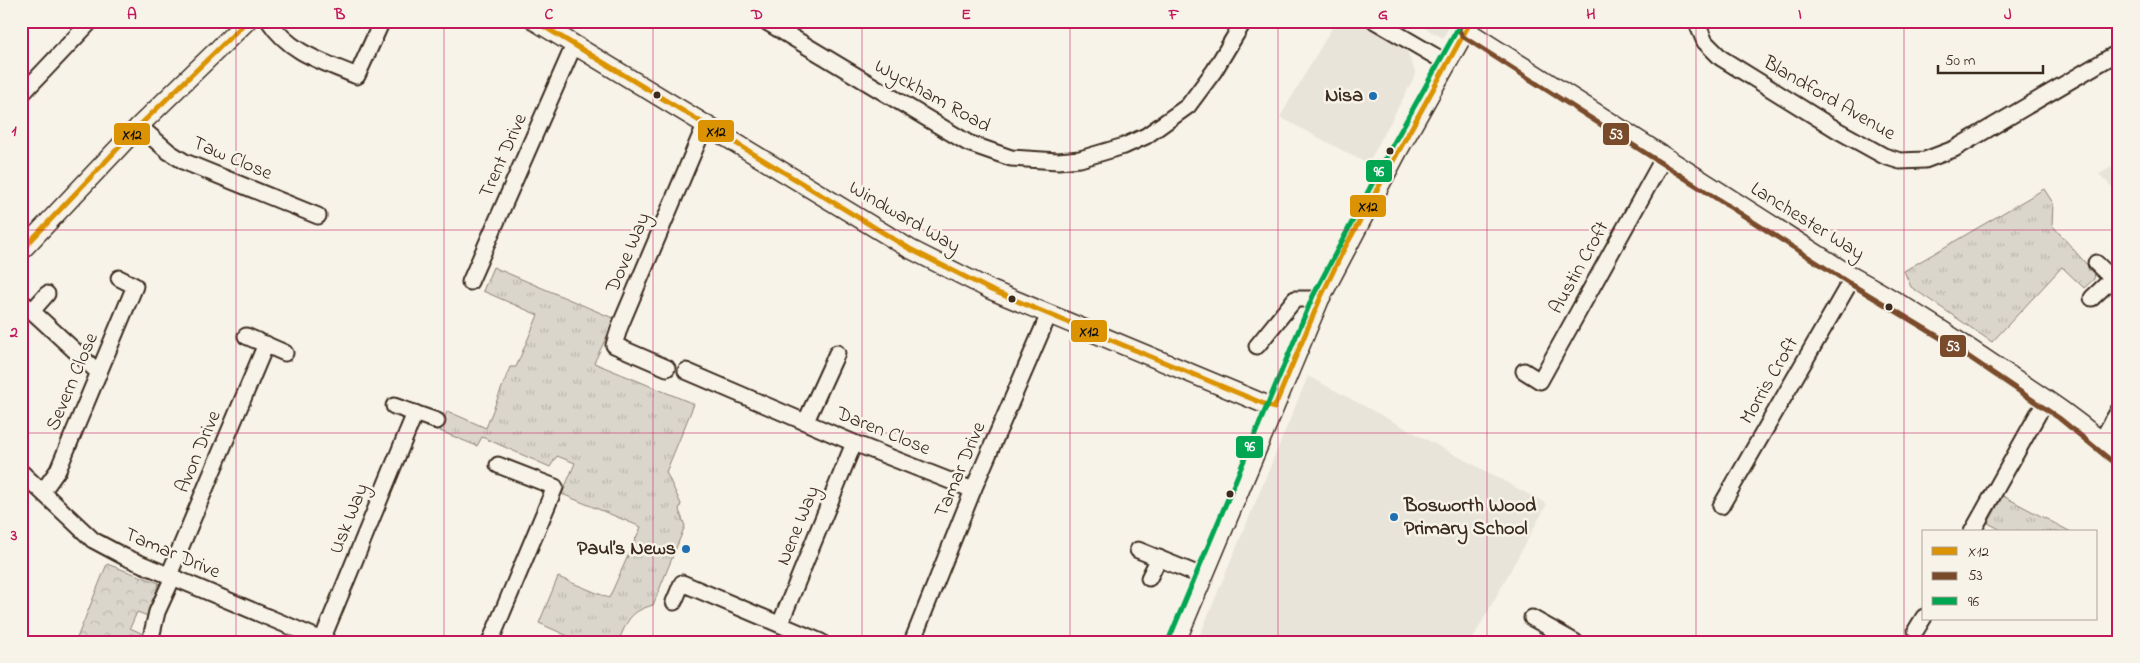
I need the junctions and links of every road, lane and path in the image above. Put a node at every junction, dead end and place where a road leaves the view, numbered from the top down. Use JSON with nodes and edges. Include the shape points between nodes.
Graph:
{"nodes":[{"id":1,"x":91,"y":21,"type":"edge"},
{"id":2,"x":247,"y":21,"type":"edge"},
{"id":3,"x":269,"y":21,"type":"edge"},
{"id":4,"x":382,"y":21,"type":"edge"},
{"id":5,"x":535,"y":21,"type":"edge"},
{"id":6,"x":766,"y":21,"type":"edge"},
{"id":7,"x":1244,"y":21,"type":"edge"},
{"id":8,"x":1375,"y":21,"type":"edge"},
{"id":9,"x":1696,"y":21,"type":"edge"},
{"id":10,"x":1469,"y":26,"type":"edge"},
{"id":11,"x":574,"y":45,"type":"junction"},
{"id":12,"x":2119,"y":52,"type":"edge"},
{"id":13,"x":1447,"y":63,"type":"junction"},
{"id":14,"x":21,"y":95,"type":"edge"},
{"id":15,"x":705,"y":125,"type":"junction"},
{"id":16,"x":139,"y":126,"type":"junction"},
{"id":17,"x":1664,"y":157,"type":"junction"},
{"id":18,"x":318,"y":216,"type":"dead end"},
{"id":19,"x":21,"y":251,"type":"edge"},
{"id":20,"x":2096,"y":263,"type":"dead end"},
{"id":21,"x":1853,"y":277,"type":"junction"},
{"id":22,"x":119,"y":278,"type":"dead end"},
{"id":23,"x":470,"y":282,"type":"dead end"},
{"id":24,"x":2116,"y":282,"type":"edge"},
{"id":25,"x":47,"y":294,"type":"dead end"},
{"id":26,"x":1320,"y":298,"type":"junction"},
{"id":27,"x":2092,"y":298,"type":"dead end"},
{"id":28,"x":26,"y":306,"type":"edge"},
{"id":29,"x":1049,"y":314,"type":"junction"},
{"id":30,"x":246,"y":336,"type":"dead end"},
{"id":31,"x":266,"y":344,"type":"junction"},
{"id":32,"x":1257,"y":346,"type":"dead end"},
{"id":33,"x":285,"y":353,"type":"dead end"},
{"id":34,"x":837,"y":353,"type":"dead end"},
{"id":35,"x":667,"y":368,"type":"dead end"},
{"id":36,"x":686,"y":371,"type":"dead end"},
{"id":37,"x":1524,"y":371,"type":"dead end"},
{"id":38,"x":99,"y":373,"type":"junction"},
{"id":39,"x":2048,"y":401,"type":"junction"},
{"id":40,"x":394,"y":406,"type":"dead end"},
{"id":41,"x":1274,"y":408,"type":"junction"},
{"id":42,"x":2119,"y":410,"type":"edge"},
{"id":43,"x":415,"y":413,"type":"junction"},
{"id":44,"x":437,"y":421,"type":"dead end"},
{"id":45,"x":806,"y":421,"type":"junction"},
{"id":46,"x":2101,"y":440,"type":"junction"},
{"id":47,"x":854,"y":443,"type":"junction"},
{"id":48,"x":2119,"y":458,"type":"edge"},
{"id":49,"x":498,"y":465,"type":"dead end"},
{"id":50,"x":21,"y":472,"type":"edge"},
{"id":51,"x":973,"y":490,"type":"junction"},
{"id":52,"x":43,"y":491,"type":"junction"},
{"id":53,"x":1721,"y":506,"type":"dead end"},
{"id":54,"x":1973,"y":530,"type":"edge"},
{"id":55,"x":1138,"y":550,"type":"dead end"},
{"id":56,"x":1159,"y":558,"type":"junction"},
{"id":57,"x":171,"y":576,"type":"junction"},
{"id":58,"x":1202,"y":576,"type":"junction"},
{"id":59,"x":1150,"y":578,"type":"dead end"},
{"id":60,"x":674,"y":602,"type":"dead end"},
{"id":61,"x":1532,"y":618,"type":"dead end"},
{"id":62,"x":780,"y":624,"type":"junction"},
{"id":63,"x":325,"y":641,"type":"edge"},
{"id":64,"x":150,"y":642,"type":"edge"},
{"id":65,"x":490,"y":642,"type":"edge"},
{"id":66,"x":821,"y":642,"type":"edge"},
{"id":67,"x":912,"y":642,"type":"edge"},
{"id":68,"x":1176,"y":642,"type":"edge"},
{"id":69,"x":1575,"y":642,"type":"edge"}],
"edges":[{"from":1,"to":14,"type":"street"},
{"from":2,"to":16,"type":"street"},
{"from":3,"to":4,"type":"street","via":[[293,48],[357,76]]},
{"from":5,"to":11,"type":"street","name":"Windward Way"},
{"from":6,"to":7,"type":"street","name":"Wyckham Road","via":[[968,143],[1011,158],[1051,161],[1080,159],[1124,146],[1146,136],[1188,106]]},
{"from":8,"to":13,"type":"street"},
{"from":9,"to":12,"type":"street","name":"Blandford Avenue","via":[[1705,42],[1720,58],[1837,130],[1884,156],[1900,161],[1925,160],[1954,149]]},
{"from":10,"to":13,"type":"street"},
{"from":10,"to":17,"type":"street","name":"Lanchester Way"},
{"from":11,"to":15,"type":"street","name":"Windward Way"},
{"from":11,"to":23,"type":"street","name":"Trent Drive"},
{"from":13,"to":26,"type":"street"},
{"from":15,"to":29,"type":"street","name":"Windward Way","via":[[910,249],[991,290]]},
{"from":15,"to":35,"type":"street","name":"Dove Way","via":[[614,345]]},
{"from":16,"to":18,"type":"street","name":"Taw Close","via":[[185,162]]},
{"from":16,"to":19,"type":"street"},
{"from":17,"to":21,"type":"street","name":"Lanchester Way"},
{"from":17,"to":37,"type":"street","name":"Austin Croft","via":[[1540,381]]},
{"from":20,"to":24,"type":"street"},
{"from":21,"to":39,"type":"street","name":"Lanchester Way","via":[[1888,296]]},
{"from":21,"to":53,"type":"street","name":"Morris Croft"},
{"from":22,"to":38,"type":"street","name":"Severn Close","via":[[136,286]]},
{"from":24,"to":27,"type":"street"},
{"from":25,"to":28,"type":"street"},
{"from":26,"to":32,"type":"street","via":[[1294,299]]},
{"from":26,"to":41,"type":"street"},
{"from":28,"to":38,"type":"street"},
{"from":29,"to":41,"type":"street","name":"Windward Way"},
{"from":29,"to":51,"type":"street","name":"Tamar Drive"},
{"from":30,"to":31,"type":"street"},
{"from":31,"to":33,"type":"street"},
{"from":31,"to":57,"type":"street","name":"Avon Drive"},
{"from":34,"to":45,"type":"street","name":"Daren Close"},
{"from":36,"to":45,"type":"street","name":"Daren Close"},
{"from":38,"to":52,"type":"street","name":"Severn Close","via":[[58,470]]},
{"from":39,"to":46,"type":"street","name":"Lanchester Way"},
{"from":39,"to":54,"type":"street"},
{"from":40,"to":43,"type":"street"},
{"from":41,"to":58,"type":"street"},
{"from":42,"to":46,"type":"street"},
{"from":43,"to":44,"type":"street"},
{"from":43,"to":63,"type":"street","name":"Usk Way"},
{"from":45,"to":47,"type":"street","name":"Daren Close"},
{"from":46,"to":48,"type":"street","name":"Lanchester Way"},
{"from":47,"to":51,"type":"street","name":"Daren Close"},
{"from":47,"to":62,"type":"street","name":"Nene Way"},
{"from":49,"to":65,"type":"street","via":[[555,487]]},
{"from":50,"to":52,"type":"street","name":"Tamar Drive"},
{"from":51,"to":67,"type":"street","name":"Tamar Drive"},
{"from":52,"to":57,"type":"street","name":"Tamar Drive","via":[[93,540]]},
{"from":55,"to":56,"type":"street"},
{"from":56,"to":58,"type":"street"},
{"from":56,"to":59,"type":"street"},
{"from":57,"to":63,"type":"street","name":"Tamar Drive"},
{"from":57,"to":64,"type":"street","name":"Avon Drive"},
{"from":58,"to":68,"type":"street"},
{"from":60,"to":62,"type":"street","via":[[682,583]]},
{"from":61,"to":69,"type":"street"},
{"from":62,"to":66,"type":"street"}]}
